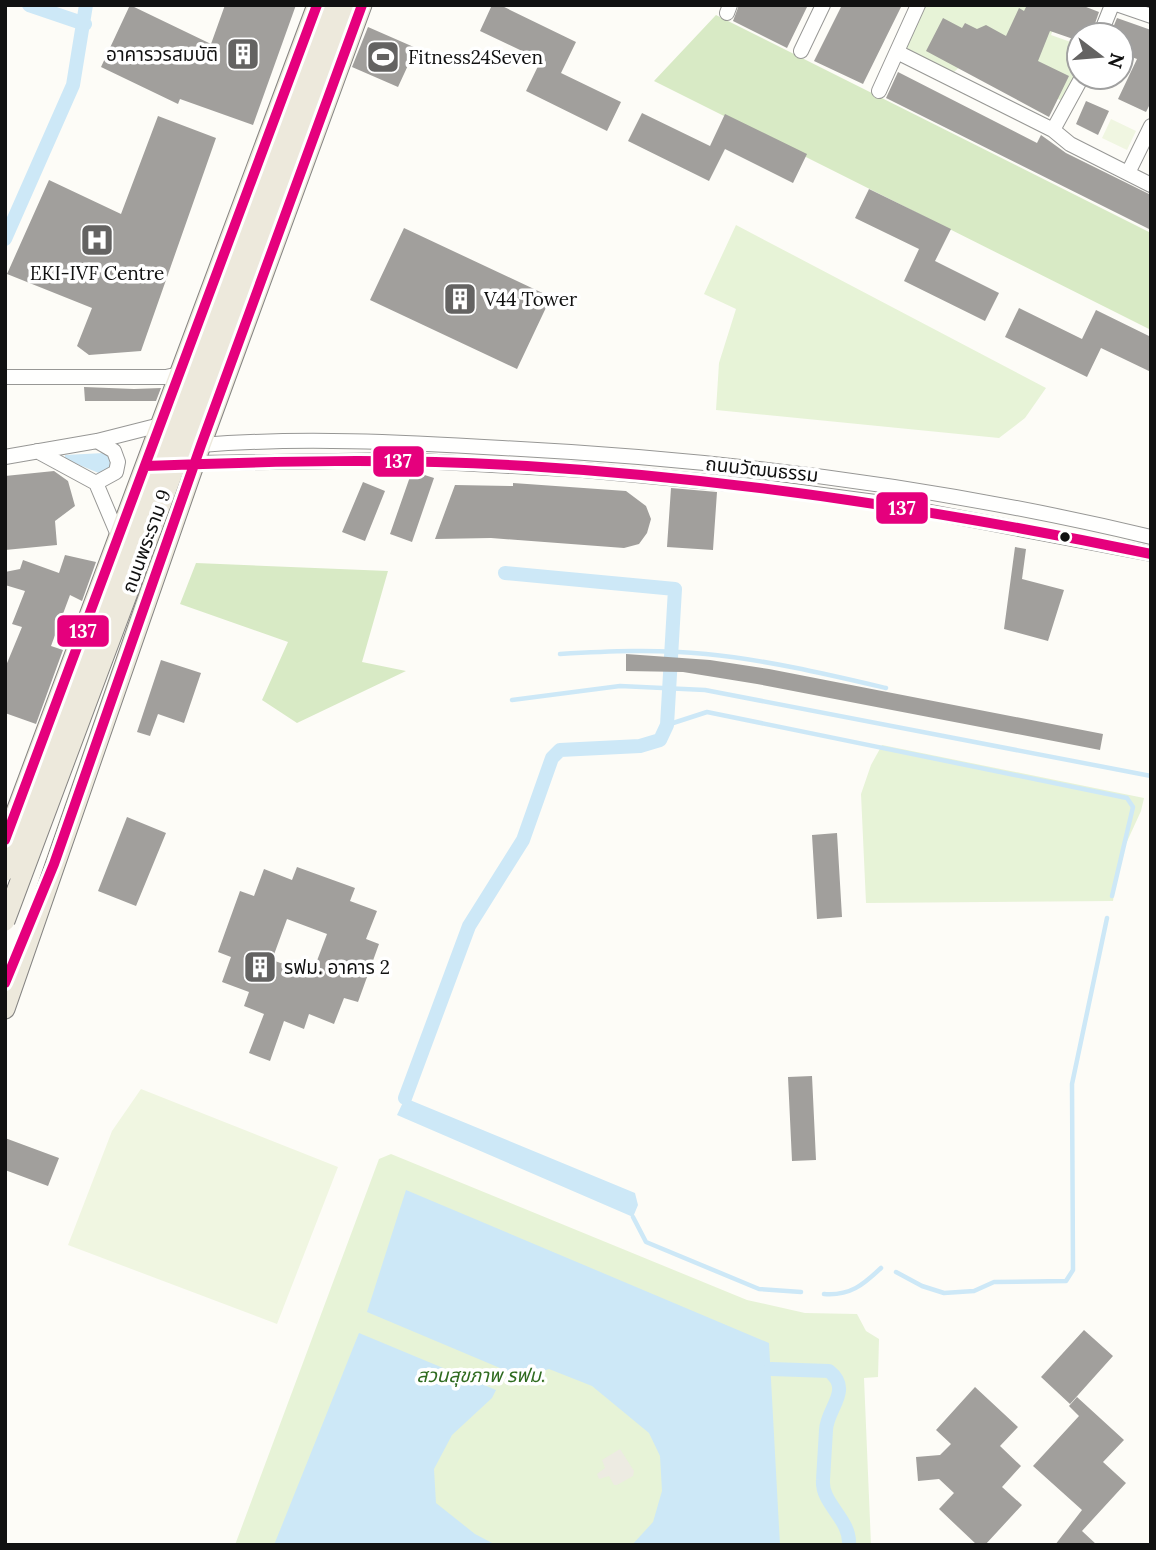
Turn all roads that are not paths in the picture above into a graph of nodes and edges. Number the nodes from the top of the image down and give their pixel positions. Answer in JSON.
{"nodes":[{"id":1,"x":317,"y":5,"type":"edge"},
{"id":2,"x":331,"y":5,"type":"edge"},
{"id":3,"x":348,"y":5,"type":"edge"},
{"id":4,"x":362,"y":5,"type":"edge"},
{"id":5,"x":824,"y":5,"type":"edge"},
{"id":6,"x":918,"y":5,"type":"edge"},
{"id":7,"x":1119,"y":5,"type":"edge"},
{"id":8,"x":1151,"y":16,"type":"edge"},
{"id":9,"x":802,"y":51,"type":"dead end"},
{"id":10,"x":897,"y":52,"type":"junction"},
{"id":11,"x":879,"y":91,"type":"dead end"},
{"id":12,"x":1074,"y":91,"type":"edge"},
{"id":13,"x":1151,"y":126,"type":"edge"},
{"id":14,"x":1053,"y":130,"type":"junction"},
{"id":15,"x":1128,"y":173,"type":"junction"},
{"id":16,"x":1151,"y":185,"type":"edge"},
{"id":17,"x":179,"y":374,"type":"junction"},
{"id":18,"x":5,"y":377,"type":"edge"},
{"id":19,"x":160,"y":425,"type":"junction"},
{"id":20,"x":97,"y":441,"type":"junction"},
{"id":21,"x":37,"y":451,"type":"junction"},
{"id":22,"x":198,"y":454,"type":"junction"},
{"id":23,"x":5,"y":457,"type":"edge"},
{"id":24,"x":148,"y":458,"type":"junction"},
{"id":25,"x":803,"y":473,"type":"junction"},
{"id":26,"x":96,"y":482,"type":"junction"},
{"id":27,"x":799,"y":492,"type":"junction"},
{"id":28,"x":1050,"y":516,"type":"junction"},
{"id":29,"x":1047,"y":534,"type":"junction"},
{"id":30,"x":118,"y":535,"type":"junction"},
{"id":31,"x":1151,"y":537,"type":"edge"},
{"id":32,"x":1151,"y":554,"type":"edge"},
{"id":33,"x":5,"y":841,"type":"edge"},
{"id":34,"x":54,"y":864,"type":"junction"},
{"id":35,"x":5,"y":871,"type":"edge"},
{"id":36,"x":5,"y":921,"type":"edge"},
{"id":37,"x":5,"y":984,"type":"edge"},
{"id":38,"x":5,"y":1009,"type":"edge"}],
"edges":[{"from":1,"to":17,"type":"main road","name":"ถนนพระราม 9"},
{"from":2,"to":35,"type":"main road","name":"ถนนพระราม 9","bridge":true},
{"from":3,"to":36,"type":"main road","name":"ถนนพระราม 9","bridge":true},
{"from":4,"to":22,"type":"main road","name":"ถนนพระราม 9"},
{"from":5,"to":9,"type":"street"},
{"from":6,"to":10,"type":"street"},
{"from":7,"to":8,"type":"street"},
{"from":10,"to":11,"type":"street"},
{"from":10,"to":14,"type":"street"},
{"from":12,"to":14,"type":"street"},
{"from":13,"to":15,"type":"street"},
{"from":14,"to":15,"type":"street"},
{"from":15,"to":16,"type":"street"},
{"from":17,"to":18,"type":"street"},
{"from":17,"to":19,"type":"main road","name":"ถนนพระราม 9"},
{"from":19,"to":20,"type":"street"},
{"from":19,"to":24,"type":"main road","name":"ถนนพระราม 9"},
{"from":20,"to":21,"type":"street"},
{"from":20,"to":26,"type":"street"},
{"from":21,"to":23,"type":"street"},
{"from":21,"to":26,"type":"street"},
{"from":22,"to":24,"type":"main road"},
{"from":22,"to":25,"type":"street","name":"ถนนวัฒนธรรม"},
{"from":22,"to":27,"type":"street","name":"ถนนวัฒนธรรม"},
{"from":22,"to":34,"type":"main road","name":"ถนนพระราม 9"},
{"from":24,"to":30,"type":"main road","name":"ถนนพระราม 9"},
{"from":25,"to":27,"type":"street"},
{"from":25,"to":28,"type":"street","name":"ถนนวัฒนธรรม"},
{"from":26,"to":30,"type":"street"},
{"from":27,"to":29,"type":"street","name":"ถนนวัฒนธรรม"},
{"from":28,"to":29,"type":"street"},
{"from":28,"to":31,"type":"street","name":"ถนนวัฒนธรรม"},
{"from":29,"to":32,"type":"street","name":"ถนนวัฒนธรรม"},
{"from":30,"to":33,"type":"main road","name":"ถนนพระราม 9"},
{"from":34,"to":37,"type":"main road"},
{"from":34,"to":38,"type":"main road","name":"ถนนพระราม 9"}]}
